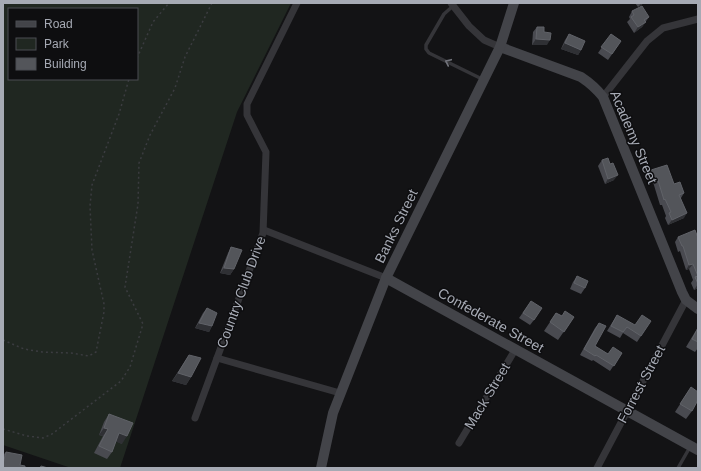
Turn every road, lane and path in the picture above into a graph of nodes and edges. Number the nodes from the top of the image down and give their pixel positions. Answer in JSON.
{"nodes":[{"id":1,"x":169,"y":3,"type":"edge"},
{"id":2,"x":212,"y":3,"type":"edge"},
{"id":3,"x":297,"y":3,"type":"edge"},
{"id":4,"x":514,"y":3,"type":"edge"},
{"id":5,"x":452,"y":4,"type":"edge"},
{"id":6,"x":698,"y":19,"type":"edge"},
{"id":7,"x":500,"y":47,"type":"junction"},
{"id":8,"x":138,"y":56,"type":"edge"},
{"id":9,"x":483,"y":79,"type":"junction"},
{"id":10,"x":129,"y":80,"type":"edge"},
{"id":11,"x":603,"y":97,"type":"junction"},
{"id":12,"x":264,"y":230,"type":"junction"},
{"id":13,"x":386,"y":278,"type":"junction"},
{"id":14,"x":686,"y":300,"type":"junction"},
{"id":15,"x":698,"y":309,"type":"edge"},
{"id":16,"x":3,"y":340,"type":"edge"},
{"id":17,"x":515,"y":350,"type":"junction"},
{"id":18,"x":217,"y":358,"type":"junction"},
{"id":19,"x":340,"y":393,"type":"junction"},
{"id":20,"x":626,"y":411,"type":"junction"},
{"id":21,"x":194,"y":418,"type":"dead end"},
{"id":22,"x":3,"y":429,"type":"edge"},
{"id":23,"x":459,"y":443,"type":"dead end"},
{"id":24,"x":694,"y":448,"type":"edge"},
{"id":25,"x":321,"y":468,"type":"edge"},
{"id":26,"x":597,"y":468,"type":"edge"},
{"id":27,"x":678,"y":468,"type":"edge"}],
"edges":[{"from":1,"to":8,"type":"path"},
{"from":2,"to":22,"type":"path"},
{"from":3,"to":12,"type":"street","name":"Country Club Drive"},
{"from":4,"to":7,"type":"street","name":"Banks Street"},
{"from":5,"to":7,"type":"street","name":"Academy Street"},
{"from":9,"to":5,"type":"lane","one_way":true},
{"from":6,"to":11,"type":"street"},
{"from":7,"to":9,"type":"street","name":"Banks Street"},
{"from":7,"to":11,"type":"street","name":"Academy Street"},
{"from":9,"to":13,"type":"street","name":"Banks Street"},
{"from":10,"to":16,"type":"path"},
{"from":11,"to":14,"type":"street","name":"Academy Street"},
{"from":12,"to":13,"type":"street","name":"Confederate Street"},
{"from":12,"to":18,"type":"street","name":"Country Club Drive"},
{"from":13,"to":17,"type":"street","name":"Confederate Street"},
{"from":13,"to":19,"type":"street","name":"Banks Street"},
{"from":14,"to":15,"type":"street"},
{"from":14,"to":20,"type":"street","name":"Forrest Street"},
{"from":17,"to":20,"type":"street","name":"Confederate Street"},
{"from":17,"to":23,"type":"street","name":"Mack Street"},
{"from":18,"to":19,"type":"street"},
{"from":18,"to":21,"type":"street","name":"Country Club Drive"},
{"from":19,"to":25,"type":"street","name":"Banks Street"},
{"from":20,"to":24,"type":"street","name":"Confederate Street"},
{"from":20,"to":26,"type":"street","name":"Forrest Street"},
{"from":24,"to":27,"type":"lane"}]}
